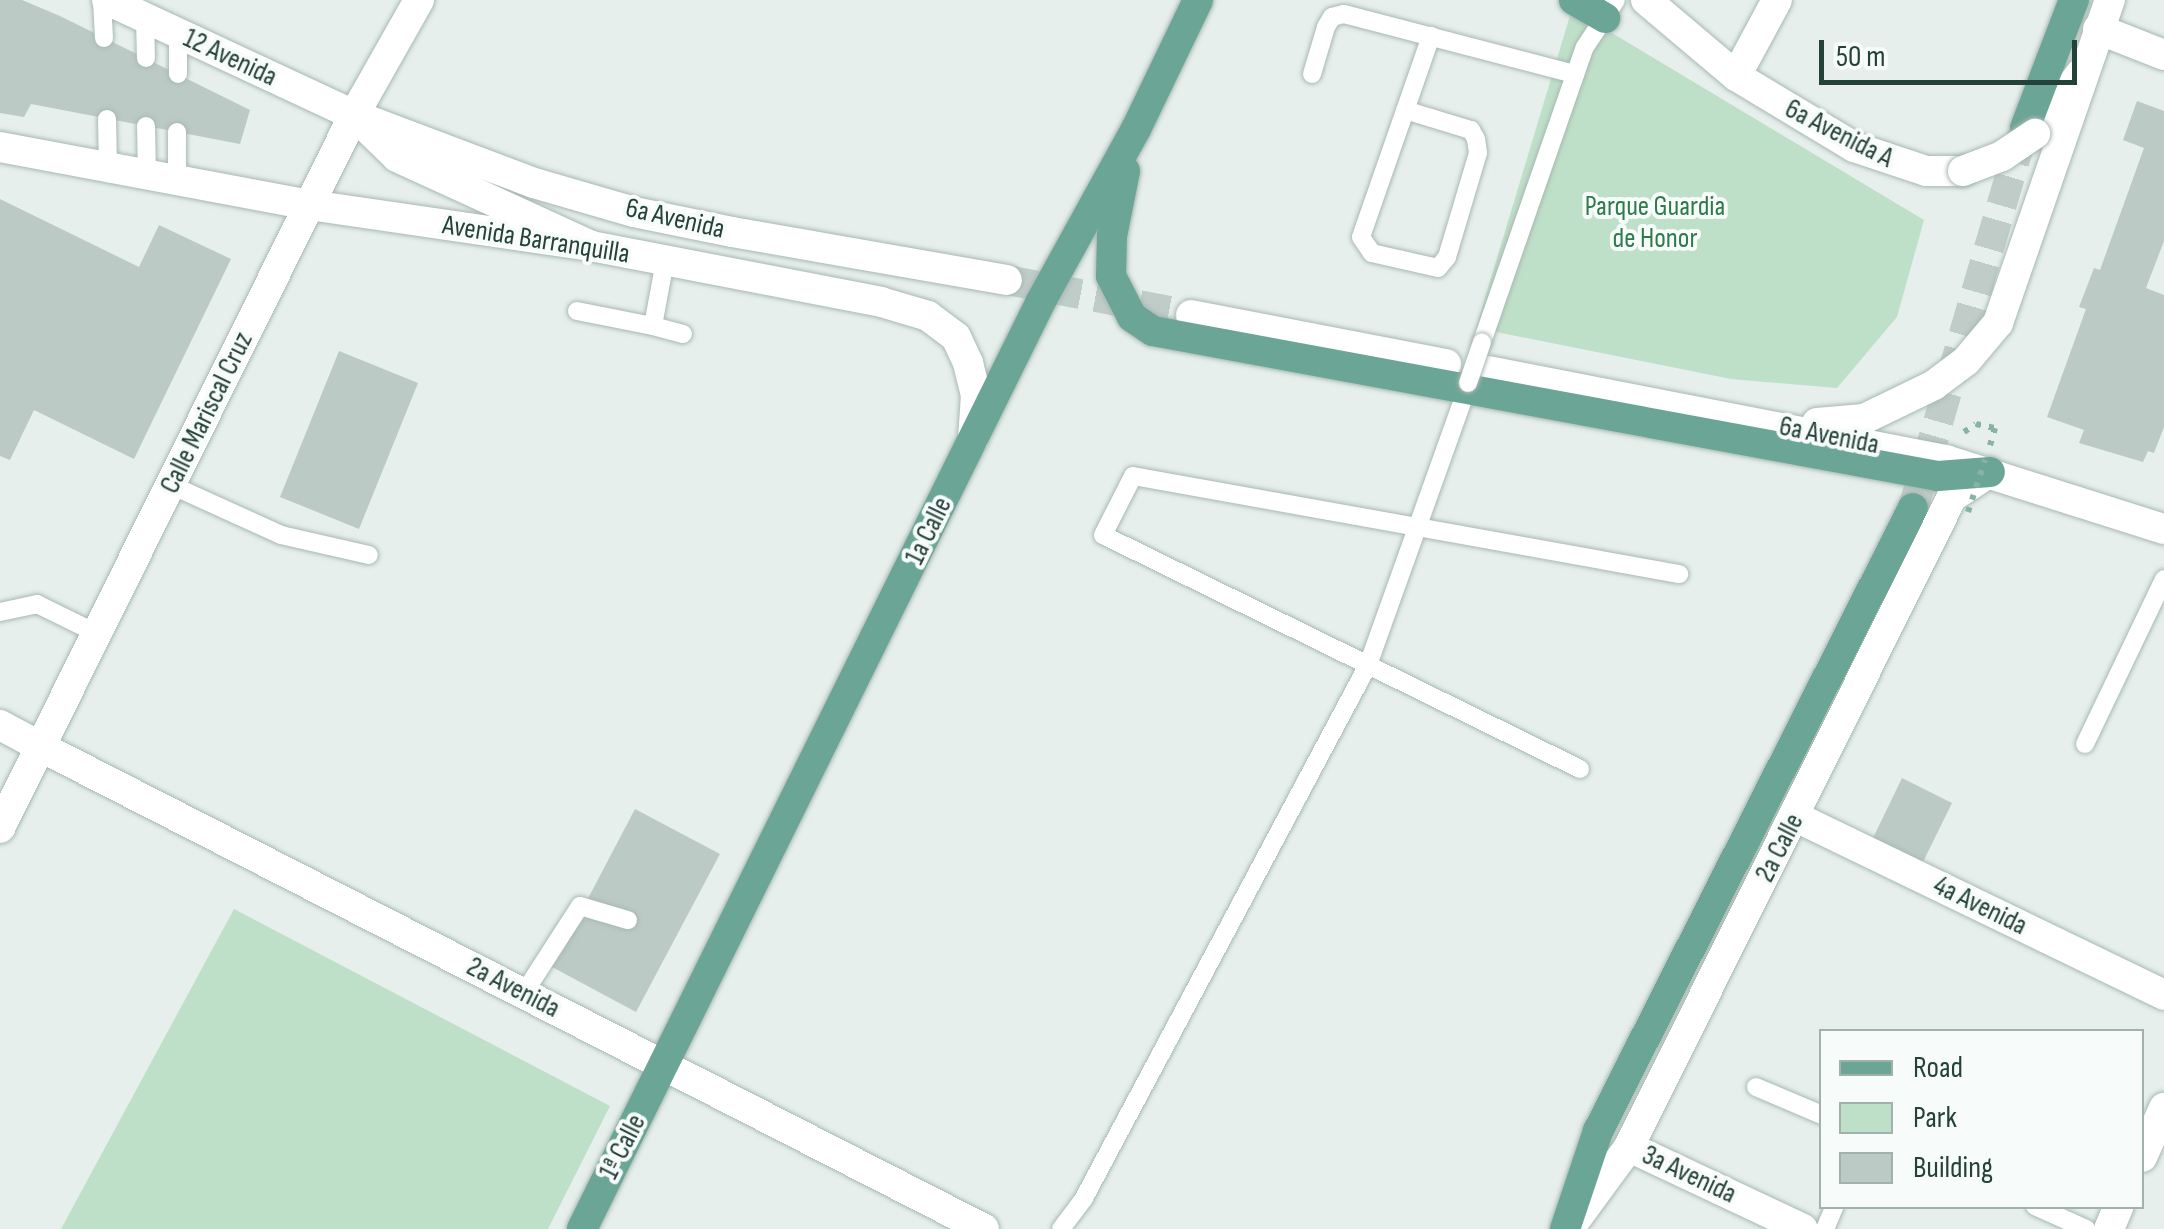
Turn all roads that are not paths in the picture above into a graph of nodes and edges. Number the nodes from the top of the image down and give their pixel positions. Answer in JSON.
{"nodes":[{"id":1,"x":104,"y":0,"type":"edge"},
{"id":2,"x":418,"y":0,"type":"edge"},
{"id":3,"x":1198,"y":0,"type":"edge"},
{"id":4,"x":1574,"y":0,"type":"edge"},
{"id":5,"x":1646,"y":0,"type":"edge"},
{"id":6,"x":1777,"y":0,"type":"edge"},
{"id":7,"x":2074,"y":0,"type":"edge"},
{"id":8,"x":2110,"y":0,"type":"edge"},
{"id":9,"x":1610,"y":9,"type":"edge"},
{"id":10,"x":145,"y":18,"type":"junction"},
{"id":11,"x":2098,"y":29,"type":"junction"},
{"id":12,"x":178,"y":33,"type":"junction"},
{"id":13,"x":1430,"y":36,"type":"junction"},
{"id":14,"x":104,"y":38,"type":"dead end"},
{"id":15,"x":2164,"y":55,"type":"edge"},
{"id":16,"x":146,"y":58,"type":"dead end"},
{"id":17,"x":2084,"y":68,"type":"junction"},
{"id":18,"x":178,"y":74,"type":"dead end"},
{"id":19,"x":1312,"y":74,"type":"dead end"},
{"id":20,"x":1575,"y":74,"type":"junction"},
{"id":21,"x":1736,"y":76,"type":"junction"},
{"id":22,"x":1405,"y":110,"type":"junction"},
{"id":23,"x":354,"y":115,"type":"junction"},
{"id":24,"x":107,"y":119,"type":"dead end"},
{"id":25,"x":146,"y":126,"type":"dead end"},
{"id":26,"x":1136,"y":129,"type":"junction"},
{"id":27,"x":178,"y":132,"type":"dead end"},
{"id":28,"x":2030,"y":132,"type":"junction"},
{"id":29,"x":0,"y":147,"type":"edge"},
{"id":30,"x":108,"y":167,"type":"junction"},
{"id":31,"x":162,"y":177,"type":"junction"},
{"id":32,"x":310,"y":205,"type":"junction"},
{"id":33,"x":591,"y":246,"type":"junction"},
{"id":34,"x":666,"y":261,"type":"junction"},
{"id":35,"x":1007,"y":280,"type":"tunnel mouth"},
{"id":36,"x":577,"y":311,"type":"dead end"},
{"id":37,"x":1191,"y":315,"type":"tunnel mouth"},
{"id":38,"x":653,"y":326,"type":"junction"},
{"id":39,"x":683,"y":334,"type":"dead end"},
{"id":40,"x":1467,"y":377,"type":"junction"},
{"id":41,"x":1754,"y":422,"type":"junction"},
{"id":42,"x":973,"y":442,"type":"junction"},
{"id":43,"x":1987,"y":466,"type":"junction"},
{"id":44,"x":171,"y":485,"type":"junction"},
{"id":45,"x":1913,"y":508,"type":"tunnel mouth"},
{"id":46,"x":1417,"y":527,"type":"junction"},
{"id":47,"x":2164,"y":528,"type":"edge"},
{"id":48,"x":369,"y":555,"type":"dead end"},
{"id":49,"x":1680,"y":574,"type":"dead end"},
{"id":50,"x":2164,"y":580,"type":"edge"},
{"id":51,"x":0,"y":612,"type":"edge"},
{"id":52,"x":98,"y":634,"type":"junction"},
{"id":53,"x":1368,"y":665,"type":"junction"},
{"id":54,"x":0,"y":725,"type":"edge"},
{"id":55,"x":2085,"y":744,"type":"dead end"},
{"id":56,"x":42,"y":747,"type":"junction"},
{"id":57,"x":1580,"y":769,"type":"dead end"},
{"id":58,"x":1796,"y":818,"type":"junction"},
{"id":59,"x":0,"y":828,"type":"edge"},
{"id":60,"x":628,"y":920,"type":"dead end"},
{"id":61,"x":524,"y":994,"type":"junction"},
{"id":62,"x":2164,"y":995,"type":"edge"},
{"id":63,"x":664,"y":1066,"type":"junction"},
{"id":64,"x":1756,"y":1088,"type":"dead end"},
{"id":65,"x":2164,"y":1108,"type":"edge"},
{"id":66,"x":1819,"y":1114,"type":"edge"},
{"id":67,"x":1629,"y":1147,"type":"junction"},
{"id":68,"x":2144,"y":1153,"type":"edge"},
{"id":69,"x":2042,"y":1209,"type":"edge"},
{"id":70,"x":582,"y":1229,"type":"edge"},
{"id":71,"x":984,"y":1229,"type":"edge"},
{"id":72,"x":1061,"y":1229,"type":"edge"},
{"id":73,"x":1567,"y":1229,"type":"edge"},
{"id":74,"x":1803,"y":1229,"type":"edge"},
{"id":75,"x":2086,"y":1229,"type":"edge"}],
"edges":[{"from":1,"to":10,"type":"street","name":"12 Avenida"},
{"from":1,"to":14,"type":"lane"},
{"from":2,"to":23,"type":"street","name":"Calle Mariscal Cruz"},
{"from":3,"to":26,"type":"main road","name":"1a Calle"},
{"from":4,"to":9,"type":"main road"},
{"from":5,"to":21,"type":"street","name":"6a Avenida A"},
{"from":6,"to":21,"type":"street"},
{"from":7,"to":28,"type":"main road"},
{"from":8,"to":11,"type":"street"},
{"from":9,"to":20,"type":"lane"},
{"from":10,"to":12,"type":"street","name":"12 Avenida"},
{"from":10,"to":16,"type":"lane"},
{"from":11,"to":15,"type":"street"},
{"from":11,"to":17,"type":"street"},
{"from":12,"to":18,"type":"lane"},
{"from":12,"to":23,"type":"street","name":"12 Avenida"},
{"from":13,"to":19,"type":"lane"},
{"from":13,"to":20,"type":"lane"},
{"from":13,"to":22,"type":"lane"},
{"from":17,"to":28,"type":"street","name":"6a Avenida A"},
{"from":17,"to":41,"type":"street"},
{"from":20,"to":40,"type":"lane","bridge":true},
{"from":21,"to":28,"type":"street","name":"6a Avenida A","bridge":true},
{"from":22,"to":22,"type":"lane"},
{"from":23,"to":32,"type":"street","name":"Calle Mariscal Cruz"},
{"from":23,"to":33,"type":"street"},
{"from":23,"to":35,"type":"street","name":"6a Avenida"},
{"from":24,"to":30,"type":"lane"},
{"from":25,"to":31,"type":"lane"},
{"from":26,"to":40,"type":"main road"},
{"from":26,"to":42,"type":"main road","name":"1a Calle"},
{"from":27,"to":31,"type":"lane"},
{"from":29,"to":30,"type":"street","name":"Avenida Barranquilla"},
{"from":30,"to":31,"type":"street","name":"Avenida Barranquilla"},
{"from":31,"to":32,"type":"street","name":"Avenida Barranquilla"},
{"from":32,"to":33,"type":"street","name":"Avenida Barranquilla"},
{"from":32,"to":44,"type":"street","name":"Calle Mariscal Cruz"},
{"from":33,"to":34,"type":"street","name":"Avenida Barranquilla"},
{"from":34,"to":38,"type":"lane"},
{"from":34,"to":42,"type":"street","name":"Avenida Barranquilla"},
{"from":36,"to":38,"type":"lane"},
{"from":37,"to":40,"type":"street","name":"6a Avenida"},
{"from":38,"to":39,"type":"lane"},
{"from":40,"to":41,"type":"street","name":"6a Avenida"},
{"from":40,"to":43,"type":"main road"},
{"from":40,"to":46,"type":"lane"},
{"from":41,"to":43,"type":"street","name":"6a Avenida"},
{"from":42,"to":63,"type":"main road","name":"1a Calle"},
{"from":43,"to":47,"type":"street","name":"6a Avenida"},
{"from":43,"to":58,"type":"street","name":"2a Calle"},
{"from":44,"to":48,"type":"lane"},
{"from":44,"to":52,"type":"street","name":"Calle Mariscal Cruz"},
{"from":45,"to":73,"type":"main road","name":"2a Calle"},
{"from":46,"to":49,"type":"lane"},
{"from":46,"to":53,"type":"lane"},
{"from":46,"to":53,"type":"lane"},
{"from":50,"to":55,"type":"lane"},
{"from":51,"to":52,"type":"lane"},
{"from":52,"to":56,"type":"street","name":"Calle Mariscal Cruz"},
{"from":53,"to":57,"type":"lane"},
{"from":53,"to":72,"type":"lane"},
{"from":54,"to":56,"type":"street","name":"2a Avenida"},
{"from":56,"to":59,"type":"street","name":"Calle Mariscal Cruz"},
{"from":56,"to":61,"type":"street","name":"2a Avenida"},
{"from":58,"to":62,"type":"street","name":"4a Avenida"},
{"from":58,"to":67,"type":"street","name":"2a Calle"},
{"from":60,"to":61,"type":"lane"},
{"from":61,"to":63,"type":"street","name":"2a Avenida"},
{"from":63,"to":70,"type":"main road","name":"1ª Calle"},
{"from":63,"to":71,"type":"street","name":"2a Avenida"},
{"from":64,"to":66,"type":"lane"},
{"from":65,"to":68,"type":"street"},
{"from":67,"to":73,"type":"street","name":"2a Calle"},
{"from":67,"to":74,"type":"street","name":"3a Avenida"},
{"from":69,"to":75,"type":"lane"}]}
